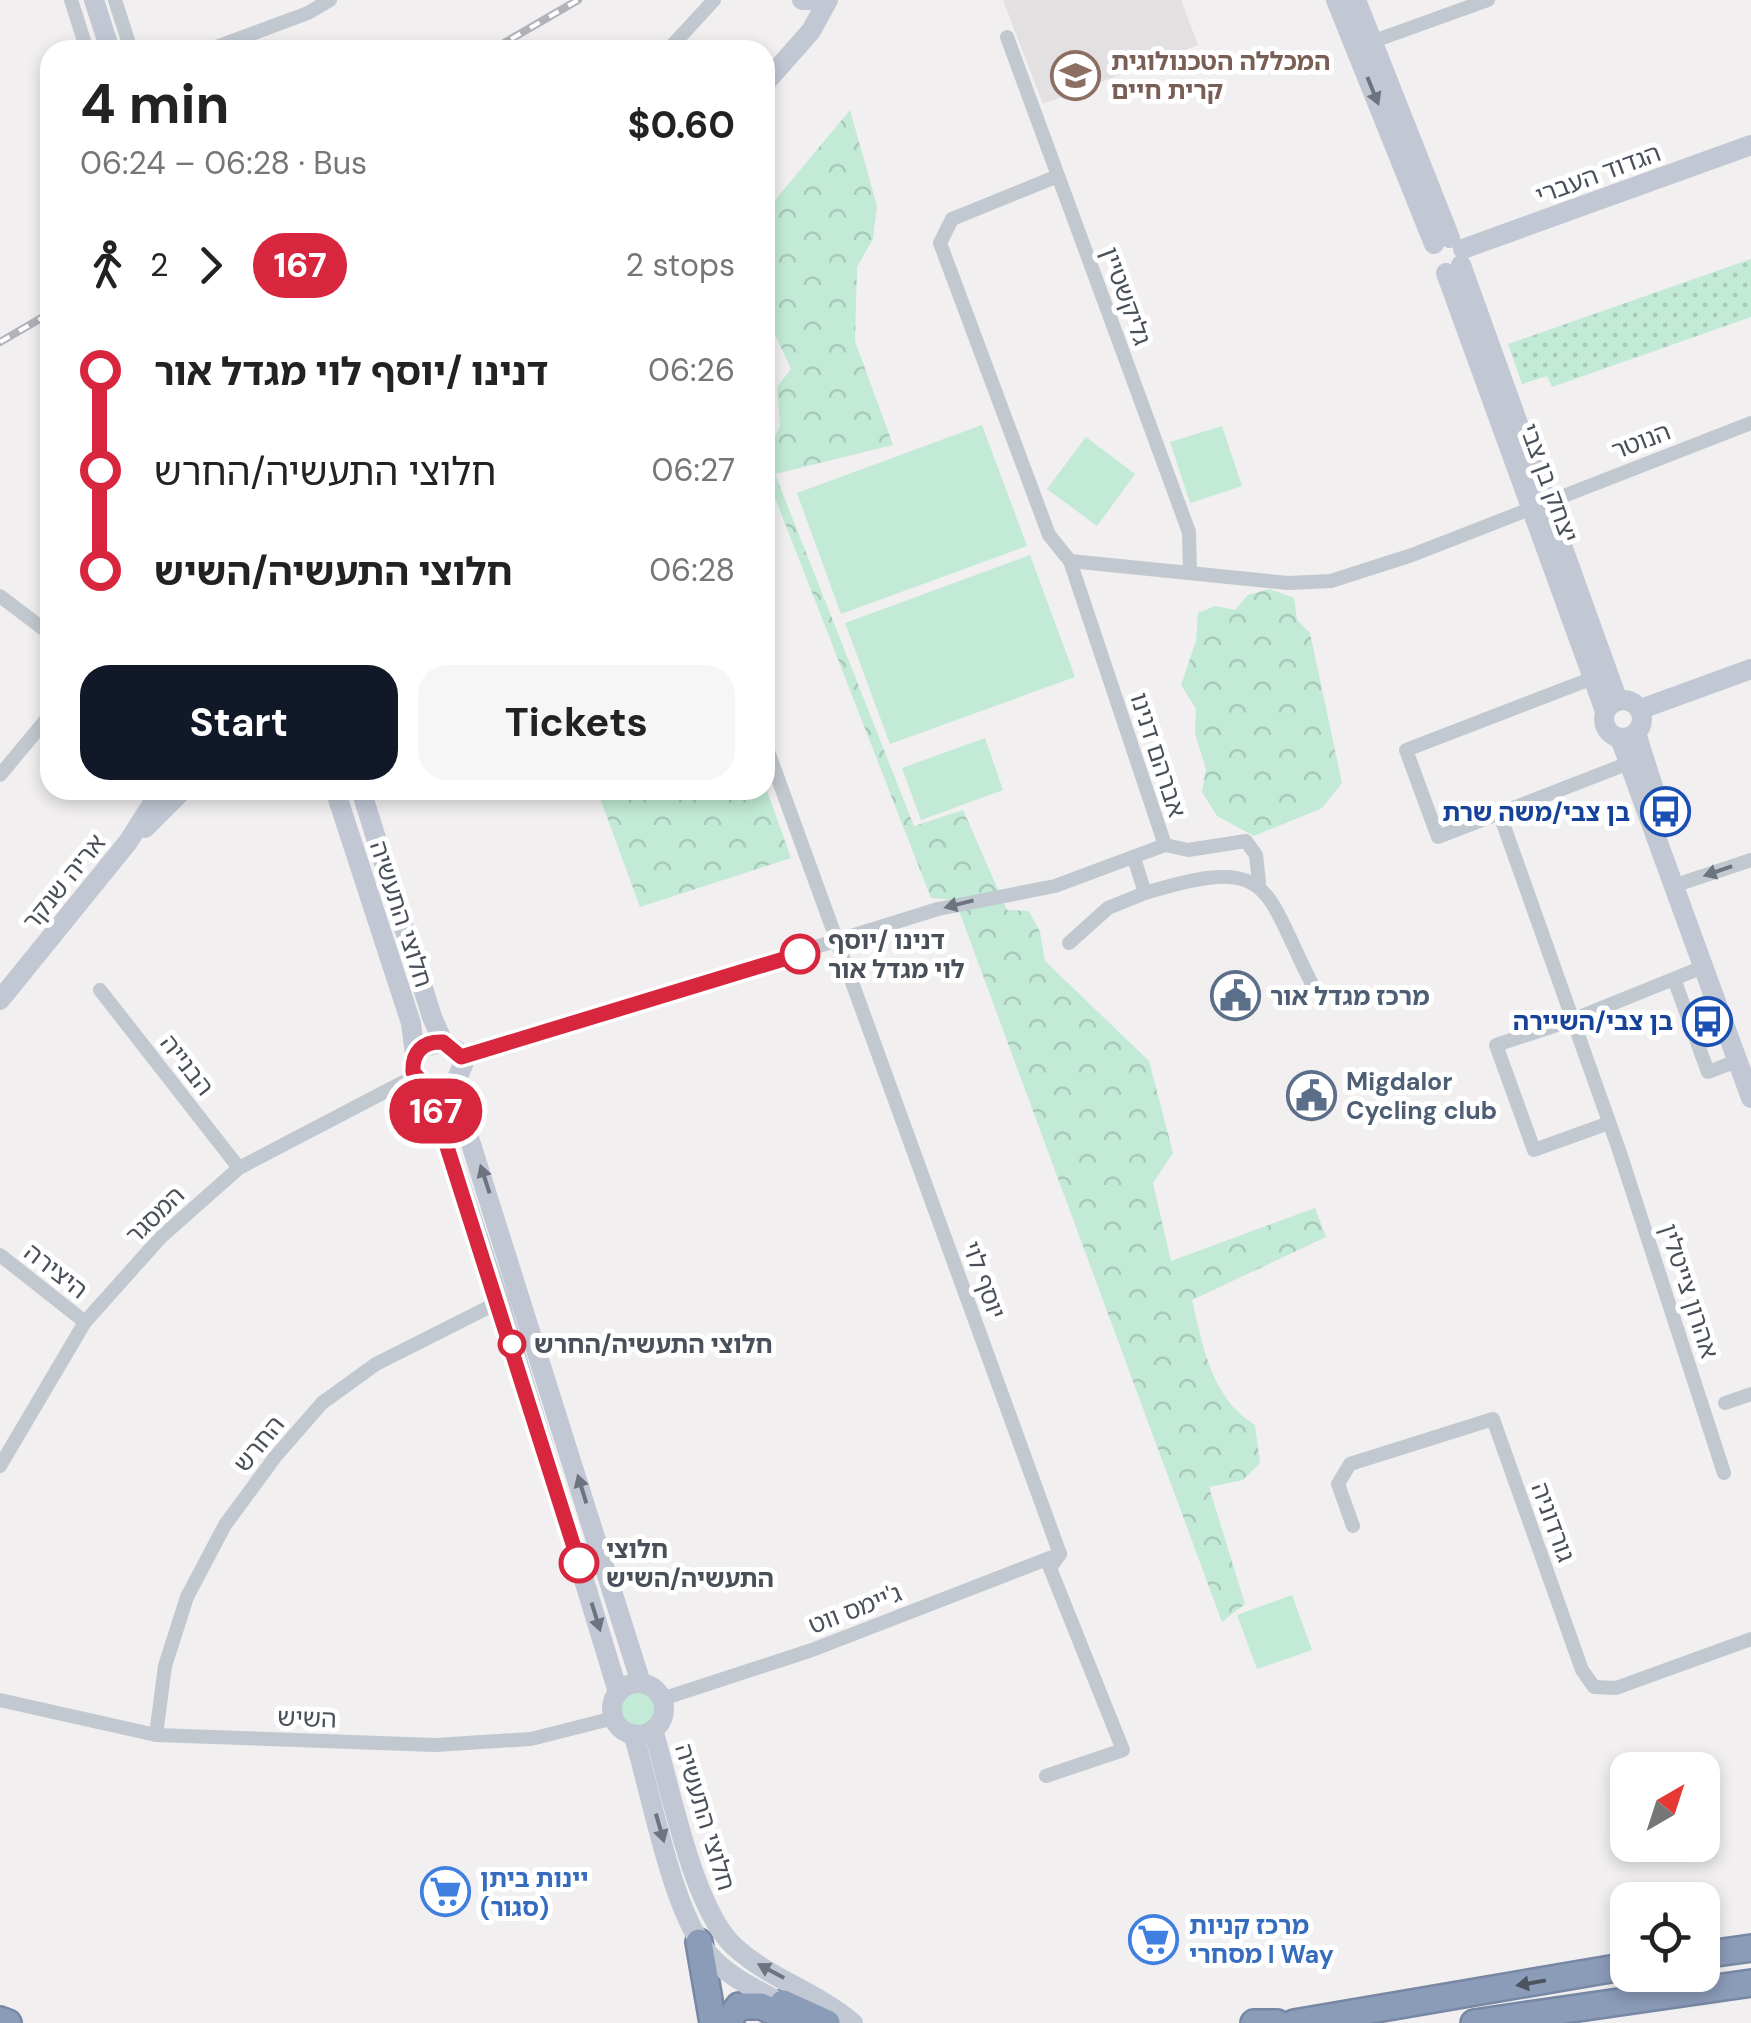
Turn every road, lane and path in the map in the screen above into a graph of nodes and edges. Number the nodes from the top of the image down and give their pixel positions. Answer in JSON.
{"nodes":[{"id":1,"x":71,"y":0,"type":"edge"},
{"id":2,"x":94,"y":0,"type":"edge"},
{"id":3,"x":116,"y":0,"type":"edge"},
{"id":4,"x":330,"y":0,"type":"edge"},
{"id":5,"x":714,"y":0,"type":"edge"},
{"id":6,"x":816,"y":0,"type":"edge"},
{"id":7,"x":1336,"y":0,"type":"edge"},
{"id":8,"x":1356,"y":0,"type":"edge"},
{"id":9,"x":1488,"y":0,"type":"edge"},
{"id":10,"x":1007,"y":37,"type":"dead end"},
{"id":11,"x":84,"y":40,"type":"edge"},
{"id":12,"x":107,"y":40,"type":"edge"},
{"id":13,"x":128,"y":40,"type":"edge"},
{"id":14,"x":235,"y":40,"type":"edge"},
{"id":15,"x":677,"y":40,"type":"edge"},
{"id":16,"x":1374,"y":41,"type":"junction"},
{"id":17,"x":775,"y":71,"type":"edge"},
{"id":18,"x":1751,"y":145,"type":"edge"},
{"id":19,"x":1058,"y":176,"type":"junction"},
{"id":20,"x":1451,"y":254,"type":"junction"},
{"id":21,"x":1751,"y":423,"type":"edge"},
{"id":22,"x":1539,"y":504,"type":"junction"},
{"id":23,"x":1070,"y":561,"type":"junction"},
{"id":24,"x":1190,"y":572,"type":"junction"},
{"id":25,"x":0,"y":596,"type":"edge"},
{"id":26,"x":40,"y":626,"type":"edge"},
{"id":27,"x":1751,"y":670,"type":"edge"},
{"id":28,"x":1593,"y":678,"type":"junction"},
{"id":29,"x":1612,"y":706,"type":"junction"},
{"id":30,"x":1641,"y":709,"type":"junction"},
{"id":31,"x":40,"y":727,"type":"edge"},
{"id":32,"x":1628,"y":736,"type":"junction"},
{"id":33,"x":1628,"y":763,"type":"junction"},
{"id":34,"x":775,"y":771,"type":"edge"},
{"id":35,"x":0,"y":775,"type":"edge"},
{"id":36,"x":155,"y":800,"type":"edge"},
{"id":37,"x":172,"y":800,"type":"edge"},
{"id":38,"x":337,"y":800,"type":"edge"},
{"id":39,"x":365,"y":800,"type":"edge"},
{"id":40,"x":1500,"y":816,"type":"junction"},
{"id":41,"x":128,"y":842,"type":"junction"},
{"id":42,"x":1164,"y":845,"type":"junction"},
{"id":43,"x":1134,"y":858,"type":"junction"},
{"id":44,"x":1751,"y":860,"type":"edge"},
{"id":45,"x":1685,"y":882,"type":"junction"},
{"id":46,"x":1259,"y":884,"type":"junction"},
{"id":47,"x":1145,"y":893,"type":"junction"},
{"id":48,"x":836,"y":943,"type":"junction"},
{"id":49,"x":1068,"y":943,"type":"dead end"},
{"id":50,"x":1703,"y":967,"type":"junction"},
{"id":51,"x":1674,"y":978,"type":"junction"},
{"id":52,"x":100,"y":990,"type":"dead end"},
{"id":53,"x":1315,"y":990,"type":"dead end"},
{"id":54,"x":0,"y":1000,"type":"edge"},
{"id":55,"x":1572,"y":1020,"type":"junction"},
{"id":56,"x":443,"y":1042,"type":"junction"},
{"id":57,"x":461,"y":1057,"type":"junction"},
{"id":58,"x":1744,"y":1060,"type":"edge"},
{"id":59,"x":420,"y":1074,"type":"junction"},
{"id":60,"x":454,"y":1086,"type":"junction"},
{"id":61,"x":1751,"y":1098,"type":"edge"},
{"id":62,"x":1610,"y":1123,"type":"junction"},
{"id":63,"x":240,"y":1168,"type":"junction"},
{"id":64,"x":0,"y":1255,"type":"edge"},
{"id":65,"x":499,"y":1300,"type":"junction"},
{"id":66,"x":527,"y":1310,"type":"junction"},
{"id":67,"x":85,"y":1322,"type":"junction"},
{"id":68,"x":1751,"y":1394,"type":"edge"},
{"id":69,"x":1725,"y":1402,"type":"dead end"},
{"id":70,"x":0,"y":1466,"type":"edge"},
{"id":71,"x":1724,"y":1473,"type":"dead end"},
{"id":72,"x":1353,"y":1526,"type":"dead end"},
{"id":73,"x":1060,"y":1554,"type":"junction"},
{"id":74,"x":1751,"y":1640,"type":"edge"},
{"id":75,"x":641,"y":1683,"type":"junction"},
{"id":76,"x":618,"y":1692,"type":"junction"},
{"id":77,"x":662,"y":1699,"type":"junction"},
{"id":78,"x":0,"y":1700,"type":"edge"},
{"id":79,"x":614,"y":1718,"type":"junction"},
{"id":80,"x":643,"y":1732,"type":"junction"},
{"id":81,"x":156,"y":1735,"type":"junction"},
{"id":82,"x":1046,"y":1776,"type":"dead end"},
{"id":83,"x":699,"y":1942,"type":"junction"},
{"id":84,"x":1751,"y":1948,"type":"edge"},
{"id":85,"x":1720,"y":1952,"type":"edge"},
{"id":86,"x":1610,"y":1969,"type":"edge"},
{"id":87,"x":1751,"y":1983,"type":"edge"},
{"id":88,"x":790,"y":2013,"type":"edge"},
{"id":89,"x":0,"y":2020,"type":"edge"},
{"id":90,"x":8,"y":2023,"type":"edge"},
{"id":91,"x":713,"y":2023,"type":"edge"},
{"id":92,"x":727,"y":2023,"type":"edge"},
{"id":93,"x":808,"y":2023,"type":"edge"},
{"id":94,"x":827,"y":2023,"type":"edge"},
{"id":95,"x":853,"y":2023,"type":"edge"},
{"id":96,"x":1254,"y":2023,"type":"edge"},
{"id":97,"x":1277,"y":2023,"type":"edge"},
{"id":98,"x":1294,"y":2023,"type":"edge"},
{"id":99,"x":1474,"y":2023,"type":"edge"}],
"edges":[{"from":1,"to":11,"type":"street"},
{"from":2,"to":12,"type":"street"},
{"from":3,"to":13,"type":"street"},
{"from":4,"to":14,"type":"street"},
{"from":5,"to":15,"type":"street"},
{"from":6,"to":17,"type":"street"},
{"from":7,"to":20,"type":"street","name":"יצחק בן צבי","one_way":true},
{"from":8,"to":16,"type":"street","name":"יצחק בן צבי"},
{"from":9,"to":16,"type":"street"},
{"from":10,"to":19,"type":"street","name":"גליקשטיין"},
{"from":16,"to":20,"type":"street","name":"יצחק בן צבי"},
{"from":18,"to":20,"type":"street","name":"הגדוד העברי"},
{"from":19,"to":23,"type":"street","name":"אברהם דנינו"},
{"from":19,"to":24,"type":"street","name":"גליקשטיין"},
{"from":20,"to":22,"type":"street","name":"יצחק בן צבי"},
{"from":21,"to":22,"type":"street","name":"הנוטר"},
{"from":22,"to":24,"type":"street"},
{"from":22,"to":28,"type":"street","name":"יצחק בן צבי"},
{"from":22,"to":29,"type":"street","name":"יצחק בן צבי"},
{"from":23,"to":24,"type":"street"},
{"from":23,"to":42,"type":"street","name":"אברהם דנינו"},
{"from":25,"to":26,"type":"street"},
{"from":27,"to":30,"type":"street"},
{"from":28,"to":29,"type":"street","name":"יצחק בן צבי"},
{"from":28,"to":40,"type":"street"},
{"from":29,"to":30,"type":"street"},
{"from":29,"to":32,"type":"street"},
{"from":30,"to":32,"type":"street"},
{"from":31,"to":35,"type":"street"},
{"from":32,"to":33,"type":"street"},
{"from":32,"to":45,"type":"street"},
{"from":33,"to":40,"type":"street"},
{"from":33,"to":50,"type":"street"},
{"from":34,"to":48,"type":"street","name":"יוסף לוי"},
{"from":36,"to":41,"type":"street","name":"אריה שנקר"},
{"from":37,"to":41,"type":"street","name":"אריה שנקר"},
{"from":38,"to":59,"type":"street","name":"חלוצי התעשיה"},
{"from":39,"to":56,"type":"street","name":"חלוצי התעשיה"},
{"from":40,"to":55,"type":"street","name":"אהרון צייטלין"},
{"from":41,"to":54,"type":"street","name":"אריה שנקר"},
{"from":42,"to":43,"type":"street","name":"אברהם דנינו"},
{"from":42,"to":46,"type":"street"},
{"from":43,"to":47,"type":"street"},
{"from":43,"to":48,"type":"street","name":"אברהם דנינו","one_way":true},
{"from":44,"to":45,"type":"street","one_way":true},
{"from":45,"to":58,"type":"street"},
{"from":46,"to":47,"type":"street"},
{"from":46,"to":53,"type":"street"},
{"from":47,"to":49,"type":"street"},
{"from":48,"to":57,"type":"street","name":"אברהם דנינו"},
{"from":48,"to":73,"type":"street","name":"יוסף לוי"},
{"from":50,"to":51,"type":"street"},
{"from":50,"to":58,"type":"street"},
{"from":51,"to":55,"type":"street"},
{"from":51,"to":58,"type":"street"},
{"from":52,"to":63,"type":"street","name":"הבנייה"},
{"from":55,"to":62,"type":"street","name":"אהרון צייטלין"},
{"from":55,"to":62,"type":"street"},
{"from":56,"to":57,"type":"street"},
{"from":56,"to":59,"type":"street"},
{"from":57,"to":60,"type":"street"},
{"from":58,"to":61,"type":"street"},
{"from":59,"to":60,"type":"street"},
{"from":59,"to":63,"type":"street","name":"המסגר"},
{"from":59,"to":65,"type":"street","name":"חלוצי התעשיה"},
{"from":66,"to":60,"type":"street","one_way":true},
{"from":62,"to":71,"type":"street","name":"אהרון צייטלין"},
{"from":63,"to":67,"type":"street","name":"המסגר"},
{"from":64,"to":67,"type":"street","name":"היצירה"},
{"from":65,"to":66,"type":"street"},
{"from":65,"to":76,"type":"street","name":"חלוצי התעשיה","one_way":true},
{"from":65,"to":81,"type":"street","name":"החרש"},
{"from":75,"to":66,"type":"street","one_way":true},
{"from":67,"to":70,"type":"street","name":"המסגר"},
{"from":68,"to":69,"type":"street"},
{"from":72,"to":74,"type":"street","name":"גורדוניה"},
{"from":73,"to":77,"type":"street","name":"ג'יימס ווט"},
{"from":73,"to":82,"type":"street","name":"יוסף לוי"},
{"from":75,"to":76,"type":"street"},
{"from":75,"to":77,"type":"street"},
{"from":76,"to":79,"type":"street","name":"חלוצי התעשיה"},
{"from":77,"to":80,"type":"street","name":"חלוצי התעשיה"},
{"from":78,"to":81,"type":"street","name":"השיש"},
{"from":79,"to":80,"type":"street"},
{"from":79,"to":81,"type":"street","name":"השיש"},
{"from":80,"to":83,"type":"street","name":"חלוצי התעשיה","one_way":true},
{"from":95,"to":80,"type":"street","name":"חלוצי התעשיה","one_way":true},
{"from":83,"to":88,"type":"street","name":"חלוצי התעשיה"},
{"from":83,"to":91,"type":"highway"},
{"from":84,"to":85,"type":"highway"},
{"from":86,"to":98,"type":"highway","one_way":true},
{"from":87,"to":99,"type":"highway"},
{"from":88,"to":92,"type":"highway"},
{"from":88,"to":93,"type":"street","name":"חלוצי התעשיה"},
{"from":88,"to":94,"type":"highway"},
{"from":89,"to":90,"type":"highway"},
{"from":96,"to":97,"type":"highway"}]}
